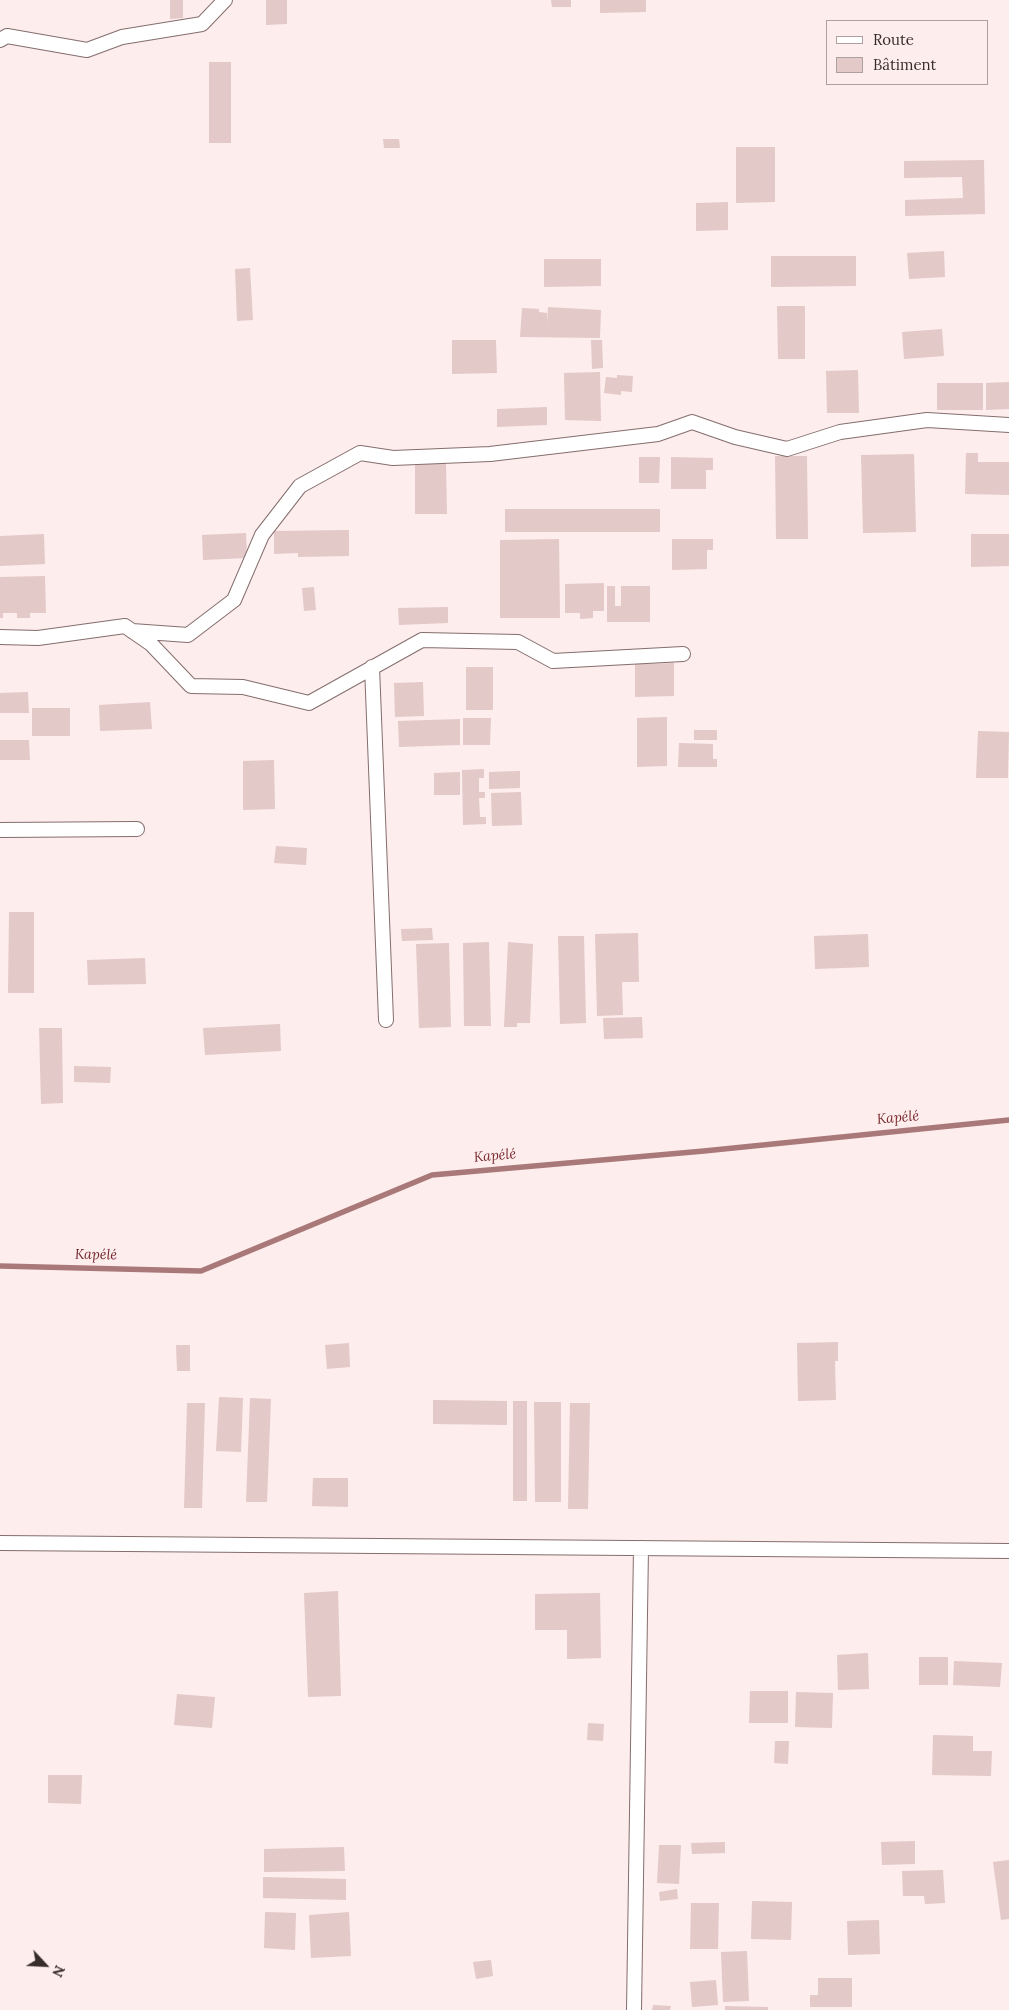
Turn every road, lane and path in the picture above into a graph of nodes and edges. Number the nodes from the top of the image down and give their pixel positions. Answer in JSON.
{"nodes":[{"id":1,"x":226,"y":0,"type":"edge"},
{"id":2,"x":0,"y":40,"type":"edge"},
{"id":3,"x":1009,"y":424,"type":"edge"},
{"id":4,"x":132,"y":631,"type":"junction"},
{"id":5,"x":0,"y":638,"type":"edge"},
{"id":6,"x":683,"y":654,"type":"dead end"},
{"id":7,"x":372,"y":667,"type":"junction"},
{"id":8,"x":136,"y":829,"type":"dead end"},
{"id":9,"x":0,"y":830,"type":"edge"},
{"id":10,"x":386,"y":1020,"type":"dead end"},
{"id":11,"x":0,"y":1544,"type":"edge"},
{"id":12,"x":641,"y":1548,"type":"junction"},
{"id":13,"x":1009,"y":1550,"type":"edge"},
{"id":14,"x":634,"y":2010,"type":"edge"}],
"edges":[{"from":1,"to":2,"type":"street"},
{"from":3,"to":4,"type":"street"},
{"from":4,"to":5,"type":"street"},
{"from":4,"to":7,"type":"street"},
{"from":6,"to":7,"type":"street"},
{"from":7,"to":10,"type":"street"},
{"from":8,"to":9,"type":"street"},
{"from":11,"to":12,"type":"street"},
{"from":12,"to":13,"type":"street"},
{"from":12,"to":14,"type":"street"}]}
